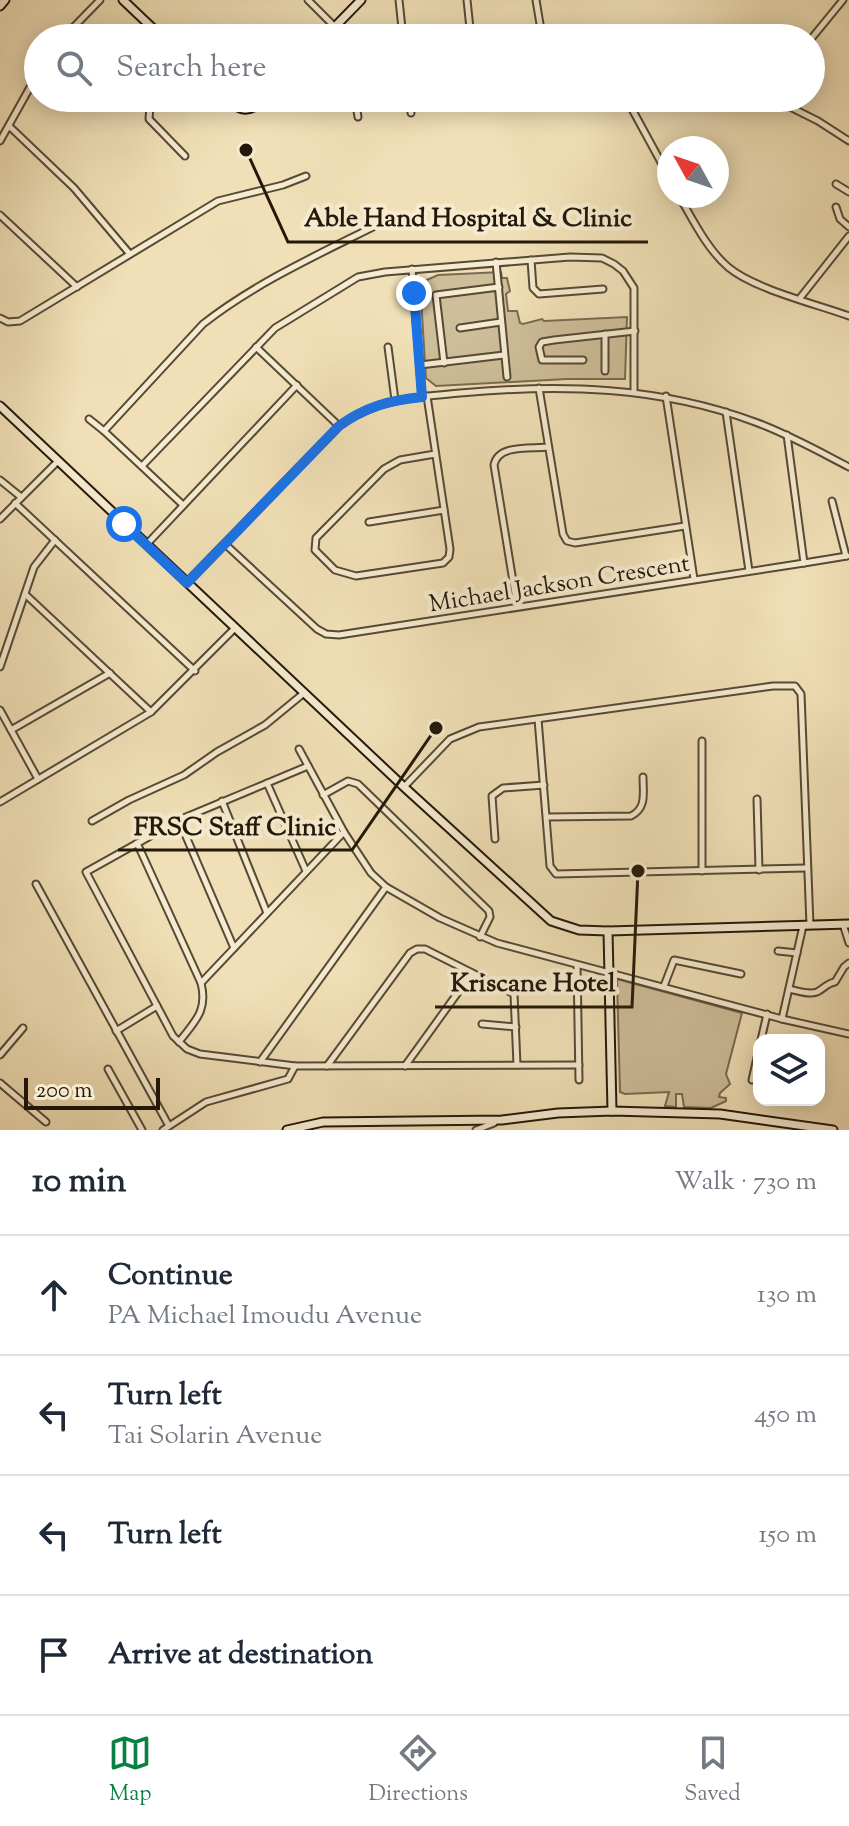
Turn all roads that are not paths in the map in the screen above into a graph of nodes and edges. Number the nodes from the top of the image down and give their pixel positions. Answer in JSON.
{"nodes":[{"id":1,"x":5,"y":0,"type":"edge"},
{"id":2,"x":100,"y":0,"type":"edge"},
{"id":3,"x":123,"y":0,"type":"edge"},
{"id":4,"x":308,"y":0,"type":"edge"},
{"id":5,"x":361,"y":0,"type":"edge"},
{"id":6,"x":399,"y":0,"type":"edge"},
{"id":7,"x":467,"y":0,"type":"edge"},
{"id":8,"x":536,"y":0,"type":"edge"},
{"id":9,"x":843,"y":0,"type":"edge"},
{"id":10,"x":0,"y":6,"type":"edge"},
{"id":11,"x":77,"y":24,"type":"edge"},
{"id":12,"x":148,"y":24,"type":"edge"},
{"id":13,"x":332,"y":24,"type":"edge"},
{"id":14,"x":338,"y":24,"type":"edge"},
{"id":15,"x":402,"y":24,"type":"edge"},
{"id":16,"x":470,"y":24,"type":"edge"},
{"id":17,"x":540,"y":24,"type":"dead end"},
{"id":18,"x":823,"y":24,"type":"edge"},
{"id":19,"x":24,"y":99,"type":"edge"},
{"id":20,"x":150,"y":112,"type":"edge"},
{"id":21,"x":357,"y":112,"type":"edge"},
{"id":22,"x":634,"y":112,"type":"edge"},
{"id":23,"x":797,"y":112,"type":"edge"},
{"id":24,"x":358,"y":117,"type":"dead end"},
{"id":25,"x":9,"y":126,"type":"junction"},
{"id":26,"x":0,"y":141,"type":"edge"},
{"id":27,"x":849,"y":141,"type":"edge"},
{"id":28,"x":657,"y":155,"type":"edge"},
{"id":29,"x":185,"y":156,"type":"dead end"},
{"id":30,"x":306,"y":176,"type":"dead end"},
{"id":31,"x":836,"y":184,"type":"dead end"},
{"id":32,"x":849,"y":192,"type":"edge"},
{"id":33,"x":836,"y":207,"type":"dead end"},
{"id":34,"x":686,"y":208,"type":"edge"},
{"id":35,"x":0,"y":215,"type":"edge"},
{"id":36,"x":373,"y":227,"type":"dead end"},
{"id":37,"x":849,"y":227,"type":"edge"},
{"id":38,"x":848,"y":238,"type":"edge"},
{"id":39,"x":129,"y":254,"type":"junction"},
{"id":40,"x":531,"y":260,"type":"junction"},
{"id":41,"x":496,"y":262,"type":"junction"},
{"id":42,"x":412,"y":269,"type":"junction"},
{"id":43,"x":77,"y":287,"type":"junction"},
{"id":44,"x":499,"y":287,"type":"junction"},
{"id":45,"x":603,"y":289,"type":"dead end"},
{"id":46,"x":800,"y":298,"type":"junction"},
{"id":47,"x":849,"y":316,"type":"edge"},
{"id":48,"x":0,"y":318,"type":"edge"},
{"id":49,"x":501,"y":322,"type":"junction"},
{"id":50,"x":460,"y":328,"type":"dead end"},
{"id":51,"x":635,"y":331,"type":"junction"},
{"id":52,"x":605,"y":334,"type":"junction"},
{"id":53,"x":256,"y":347,"type":"junction"},
{"id":54,"x":388,"y":347,"type":"dead end"},
{"id":55,"x":504,"y":355,"type":"junction"},
{"id":56,"x":583,"y":360,"type":"dead end"},
{"id":57,"x":444,"y":363,"type":"junction"},
{"id":58,"x":420,"y":365,"type":"junction"},
{"id":59,"x":605,"y":371,"type":"dead end"},
{"id":60,"x":507,"y":377,"type":"dead end"},
{"id":61,"x":297,"y":385,"type":"junction"},
{"id":62,"x":539,"y":388,"type":"junction"},
{"id":63,"x":634,"y":391,"type":"junction"},
{"id":64,"x":666,"y":396,"type":"junction"},
{"id":65,"x":425,"y":397,"type":"junction"},
{"id":66,"x":395,"y":400,"type":"junction"},
{"id":67,"x":0,"y":406,"type":"edge"},
{"id":68,"x":726,"y":412,"type":"junction"},
{"id":69,"x":89,"y":419,"type":"dead end"},
{"id":70,"x":339,"y":426,"type":"junction"},
{"id":71,"x":104,"y":431,"type":"junction"},
{"id":72,"x":787,"y":435,"type":"junction"},
{"id":73,"x":548,"y":447,"type":"junction"},
{"id":74,"x":435,"y":454,"type":"junction"},
{"id":75,"x":58,"y":461,"type":"junction"},
{"id":76,"x":142,"y":466,"type":"junction"},
{"id":77,"x":849,"y":467,"type":"edge"},
{"id":78,"x":0,"y":480,"type":"edge"},
{"id":79,"x":21,"y":497,"type":"junction"},
{"id":80,"x":832,"y":501,"type":"dead end"},
{"id":81,"x":15,"y":503,"type":"junction"},
{"id":82,"x":183,"y":505,"type":"junction"},
{"id":83,"x":444,"y":510,"type":"junction"},
{"id":84,"x":0,"y":519,"type":"edge"},
{"id":85,"x":369,"y":522,"type":"dead end"},
{"id":86,"x":685,"y":526,"type":"junction"},
{"id":87,"x":55,"y":540,"type":"junction"},
{"id":88,"x":225,"y":544,"type":"junction"},
{"id":89,"x":146,"y":545,"type":"junction"},
{"id":90,"x":847,"y":556,"type":"edge"},
{"id":91,"x":804,"y":563,"type":"junction"},
{"id":92,"x":749,"y":571,"type":"junction"},
{"id":93,"x":694,"y":579,"type":"junction"},
{"id":94,"x":187,"y":583,"type":"junction"},
{"id":95,"x":25,"y":594,"type":"junction"},
{"id":96,"x":517,"y":606,"type":"junction"},
{"id":97,"x":235,"y":628,"type":"junction"},
{"id":98,"x":0,"y":667,"type":"edge"},
{"id":99,"x":195,"y":671,"type":"junction"},
{"id":100,"x":110,"y":673,"type":"junction"},
{"id":101,"x":304,"y":693,"type":"junction"},
{"id":102,"x":0,"y":710,"type":"edge"},
{"id":103,"x":151,"y":712,"type":"junction"},
{"id":104,"x":538,"y":719,"type":"junction"},
{"id":105,"x":11,"y":730,"type":"junction"},
{"id":106,"x":702,"y":741,"type":"dead end"},
{"id":107,"x":299,"y":749,"type":"dead end"},
{"id":108,"x":308,"y":766,"type":"junction"},
{"id":109,"x":643,"y":777,"type":"dead end"},
{"id":110,"x":38,"y":779,"type":"junction"},
{"id":111,"x":267,"y":783,"type":"junction"},
{"id":112,"x":544,"y":785,"type":"junction"},
{"id":113,"x":404,"y":787,"type":"junction"},
{"id":114,"x":323,"y":795,"type":"junction"},
{"id":115,"x":757,"y":799,"type":"dead end"},
{"id":116,"x":222,"y":801,"type":"junction"},
{"id":117,"x":0,"y":802,"type":"edge"},
{"id":118,"x":547,"y":817,"type":"junction"},
{"id":119,"x":179,"y":820,"type":"junction"},
{"id":120,"x":92,"y":821,"type":"dead end"},
{"id":121,"x":344,"y":832,"type":"junction"},
{"id":122,"x":495,"y":839,"type":"dead end"},
{"id":123,"x":137,"y":843,"type":"junction"},
{"id":124,"x":806,"y":868,"type":"junction"},
{"id":125,"x":759,"y":870,"type":"junction"},
{"id":126,"x":306,"y":871,"type":"junction"},
{"id":127,"x":702,"y":871,"type":"junction"},
{"id":128,"x":36,"y":884,"type":"dead end"},
{"id":129,"x":386,"y":887,"type":"junction"},
{"id":130,"x":267,"y":913,"type":"junction"},
{"id":131,"x":846,"y":924,"type":"edge"},
{"id":132,"x":806,"y":925,"type":"junction"},
{"id":133,"x":608,"y":931,"type":"junction"},
{"id":134,"x":480,"y":937,"type":"junction"},
{"id":135,"x":849,"y":943,"type":"edge"},
{"id":136,"x":234,"y":948,"type":"junction"},
{"id":137,"x":778,"y":951,"type":"dead end"},
{"id":138,"x":797,"y":953,"type":"junction"},
{"id":139,"x":849,"y":963,"type":"edge"},
{"id":140,"x":577,"y":965,"type":"junction"},
{"id":141,"x":608,"y":971,"type":"junction"},
{"id":142,"x":472,"y":973,"type":"junction"},
{"id":143,"x":741,"y":974,"type":"dead end"},
{"id":144,"x":201,"y":983,"type":"junction"},
{"id":145,"x":664,"y":986,"type":"junction"},
{"id":146,"x":789,"y":989,"type":"junction"},
{"id":147,"x":157,"y":1006,"type":"junction"},
{"id":148,"x":767,"y":1014,"type":"junction"},
{"id":149,"x":782,"y":1019,"type":"junction"},
{"id":150,"x":482,"y":1024,"type":"dead end"},
{"id":151,"x":516,"y":1027,"type":"junction"},
{"id":152,"x":23,"y":1028,"type":"dead end"},
{"id":153,"x":116,"y":1031,"type":"junction"},
{"id":154,"x":762,"y":1034,"type":"edge"},
{"id":155,"x":849,"y":1034,"type":"edge"},
{"id":156,"x":179,"y":1042,"type":"junction"},
{"id":157,"x":0,"y":1055,"type":"edge"},
{"id":158,"x":260,"y":1062,"type":"junction"},
{"id":159,"x":517,"y":1065,"type":"junction"},
{"id":160,"x":579,"y":1065,"type":"junction"},
{"id":161,"x":295,"y":1066,"type":"junction"},
{"id":162,"x":326,"y":1067,"type":"junction"},
{"id":163,"x":405,"y":1067,"type":"junction"},
{"id":164,"x":108,"y":1069,"type":"dead end"},
{"id":165,"x":753,"y":1076,"type":"edge"},
{"id":166,"x":579,"y":1080,"type":"dead end"},
{"id":167,"x":752,"y":1080,"type":"dead end"},
{"id":168,"x":0,"y":1083,"type":"edge"},
{"id":169,"x":612,"y":1111,"type":"junction"},
{"id":170,"x":502,"y":1120,"type":"junction"},
{"id":171,"x":46,"y":1122,"type":"dead end"},
{"id":172,"x":166,"y":1128,"type":"edge"},
{"id":173,"x":142,"y":1130,"type":"edge"},
{"id":174,"x":287,"y":1130,"type":"edge"},
{"id":175,"x":476,"y":1130,"type":"edge"},
{"id":176,"x":833,"y":1130,"type":"edge"}],
"edges":[{"from":1,"to":10,"type":"street"},
{"from":2,"to":11,"type":"street"},
{"from":3,"to":12,"type":"street"},
{"from":4,"to":13,"type":"street"},
{"from":5,"to":14,"type":"street"},
{"from":6,"to":15,"type":"street"},
{"from":7,"to":16,"type":"street"},
{"from":8,"to":17,"type":"street"},
{"from":9,"to":18,"type":"street"},
{"from":19,"to":25,"type":"street"},
{"from":20,"to":29,"type":"street"},
{"from":21,"to":24,"type":"street"},
{"from":22,"to":28,"type":"street"},
{"from":23,"to":27,"type":"street"},
{"from":25,"to":26,"type":"street"},
{"from":25,"to":39,"type":"street"},
{"from":30,"to":39,"type":"street"},
{"from":31,"to":32,"type":"street"},
{"from":33,"to":37,"type":"street"},
{"from":34,"to":46,"type":"street"},
{"from":35,"to":43,"type":"street"},
{"from":36,"to":71,"type":"street"},
{"from":38,"to":46,"type":"street"},
{"from":39,"to":43,"type":"street"},
{"from":40,"to":41,"type":"street"},
{"from":40,"to":45,"type":"street"},
{"from":40,"to":51,"type":"street"},
{"from":41,"to":42,"type":"street"},
{"from":41,"to":44,"type":"street"},
{"from":42,"to":53,"type":"street"},
{"from":42,"to":58,"type":"street"},
{"from":43,"to":48,"type":"street"},
{"from":44,"to":49,"type":"street"},
{"from":44,"to":57,"type":"street"},
{"from":46,"to":47,"type":"street"},
{"from":49,"to":50,"type":"street"},
{"from":49,"to":55,"type":"street"},
{"from":51,"to":52,"type":"street"},
{"from":51,"to":63,"type":"street"},
{"from":52,"to":56,"type":"street"},
{"from":52,"to":59,"type":"street"},
{"from":53,"to":61,"type":"street"},
{"from":53,"to":76,"type":"street"},
{"from":54,"to":66,"type":"street"},
{"from":55,"to":57,"type":"street"},
{"from":55,"to":60,"type":"street"},
{"from":57,"to":58,"type":"street"},
{"from":58,"to":65,"type":"street"},
{"from":61,"to":70,"type":"street"},
{"from":61,"to":82,"type":"street"},
{"from":62,"to":63,"type":"street"},
{"from":62,"to":65,"type":"street"},
{"from":62,"to":73,"type":"street"},
{"from":63,"to":64,"type":"street"},
{"from":64,"to":68,"type":"street"},
{"from":64,"to":86,"type":"street"},
{"from":65,"to":66,"type":"street"},
{"from":65,"to":74,"type":"street"},
{"from":66,"to":70,"type":"street"},
{"from":67,"to":75,"type":"street"},
{"from":68,"to":72,"type":"street"},
{"from":68,"to":92,"type":"street"},
{"from":69,"to":71,"type":"street"},
{"from":70,"to":88,"type":"street"},
{"from":71,"to":76,"type":"street"},
{"from":72,"to":77,"type":"street"},
{"from":72,"to":91,"type":"street"},
{"from":73,"to":86,"type":"street"},
{"from":73,"to":96,"type":"street"},
{"from":74,"to":83,"type":"street"},
{"from":74,"to":83,"type":"street"},
{"from":75,"to":79,"type":"street"},
{"from":75,"to":89,"type":"street"},
{"from":76,"to":82,"type":"street"},
{"from":78,"to":79,"type":"street"},
{"from":79,"to":81,"type":"street"},
{"from":80,"to":90,"type":"street"},
{"from":81,"to":84,"type":"street"},
{"from":81,"to":87,"type":"street"},
{"from":82,"to":89,"type":"street"},
{"from":83,"to":85,"type":"street"},
{"from":86,"to":93,"type":"street"},
{"from":87,"to":95,"type":"street"},
{"from":87,"to":99,"type":"street"},
{"from":88,"to":94,"type":"street"},
{"from":88,"to":96,"type":"street","name":"Michael Jackson Crescent"},
{"from":89,"to":94,"type":"street"},
{"from":90,"to":91,"type":"street","name":"Michael Jackson Crescent"},
{"from":91,"to":92,"type":"street","name":"Michael Jackson Crescent"},
{"from":92,"to":93,"type":"street","name":"Michael Jackson Crescent"},
{"from":93,"to":96,"type":"street","name":"Michael Jackson Crescent"},
{"from":94,"to":97,"type":"street"},
{"from":95,"to":98,"type":"street"},
{"from":95,"to":100,"type":"street"},
{"from":97,"to":99,"type":"street"},
{"from":97,"to":101,"type":"street"},
{"from":99,"to":103,"type":"street"},
{"from":100,"to":103,"type":"street"},
{"from":100,"to":105,"type":"street"},
{"from":101,"to":113,"type":"street"},
{"from":101,"to":120,"type":"street"},
{"from":102,"to":105,"type":"street"},
{"from":103,"to":110,"type":"street"},
{"from":104,"to":112,"type":"street"},
{"from":104,"to":113,"type":"street"},
{"from":104,"to":124,"type":"street"},
{"from":105,"to":110,"type":"street"},
{"from":106,"to":127,"type":"street"},
{"from":107,"to":108,"type":"street"},
{"from":108,"to":111,"type":"street"},
{"from":108,"to":114,"type":"street"},
{"from":109,"to":118,"type":"street"},
{"from":110,"to":117,"type":"street"},
{"from":111,"to":116,"type":"street"},
{"from":111,"to":126,"type":"street"},
{"from":112,"to":118,"type":"street"},
{"from":112,"to":122,"type":"street"},
{"from":113,"to":133,"type":"street"},
{"from":114,"to":121,"type":"street"},
{"from":114,"to":134,"type":"street"},
{"from":115,"to":125,"type":"street"},
{"from":116,"to":119,"type":"street"},
{"from":116,"to":130,"type":"street"},
{"from":118,"to":127,"type":"street"},
{"from":119,"to":123,"type":"street"},
{"from":119,"to":136,"type":"street"},
{"from":121,"to":126,"type":"street"},
{"from":121,"to":129,"type":"street"},
{"from":123,"to":144,"type":"street"},
{"from":123,"to":147,"type":"street"},
{"from":124,"to":125,"type":"street"},
{"from":124,"to":132,"type":"street"},
{"from":125,"to":127,"type":"street"},
{"from":126,"to":130,"type":"street"},
{"from":128,"to":153,"type":"street"},
{"from":129,"to":134,"type":"street"},
{"from":129,"to":158,"type":"street"},
{"from":130,"to":136,"type":"street"},
{"from":131,"to":132,"type":"street"},
{"from":131,"to":135,"type":"street"},
{"from":132,"to":133,"type":"street"},
{"from":132,"to":138,"type":"street"},
{"from":133,"to":141,"type":"street"},
{"from":134,"to":140,"type":"street"},
{"from":136,"to":144,"type":"street"},
{"from":137,"to":138,"type":"street"},
{"from":138,"to":146,"type":"street"},
{"from":139,"to":146,"type":"street"},
{"from":140,"to":141,"type":"street"},
{"from":140,"to":160,"type":"street"},
{"from":141,"to":145,"type":"street"},
{"from":141,"to":169,"type":"street"},
{"from":142,"to":151,"type":"street"},
{"from":142,"to":162,"type":"street"},
{"from":142,"to":163,"type":"street"},
{"from":143,"to":145,"type":"street"},
{"from":144,"to":156,"type":"street"},
{"from":145,"to":148,"type":"street"},
{"from":146,"to":149,"type":"street"},
{"from":147,"to":153,"type":"street"},
{"from":147,"to":156,"type":"street"},
{"from":148,"to":149,"type":"street"},
{"from":148,"to":154,"type":"street"},
{"from":149,"to":155,"type":"street"},
{"from":150,"to":151,"type":"street"},
{"from":151,"to":159,"type":"street"},
{"from":152,"to":157,"type":"street"},
{"from":153,"to":172,"type":"street"},
{"from":156,"to":158,"type":"street"},
{"from":158,"to":161,"type":"street"},
{"from":159,"to":160,"type":"street"},
{"from":159,"to":163,"type":"street"},
{"from":160,"to":166,"type":"street"},
{"from":161,"to":162,"type":"street"},
{"from":161,"to":172,"type":"street"},
{"from":162,"to":163,"type":"street"},
{"from":164,"to":173,"type":"street"},
{"from":165,"to":167,"type":"street"},
{"from":168,"to":171,"type":"street"},
{"from":169,"to":170,"type":"street"},
{"from":169,"to":176,"type":"street"},
{"from":170,"to":174,"type":"street"},
{"from":170,"to":175,"type":"street"}]}
